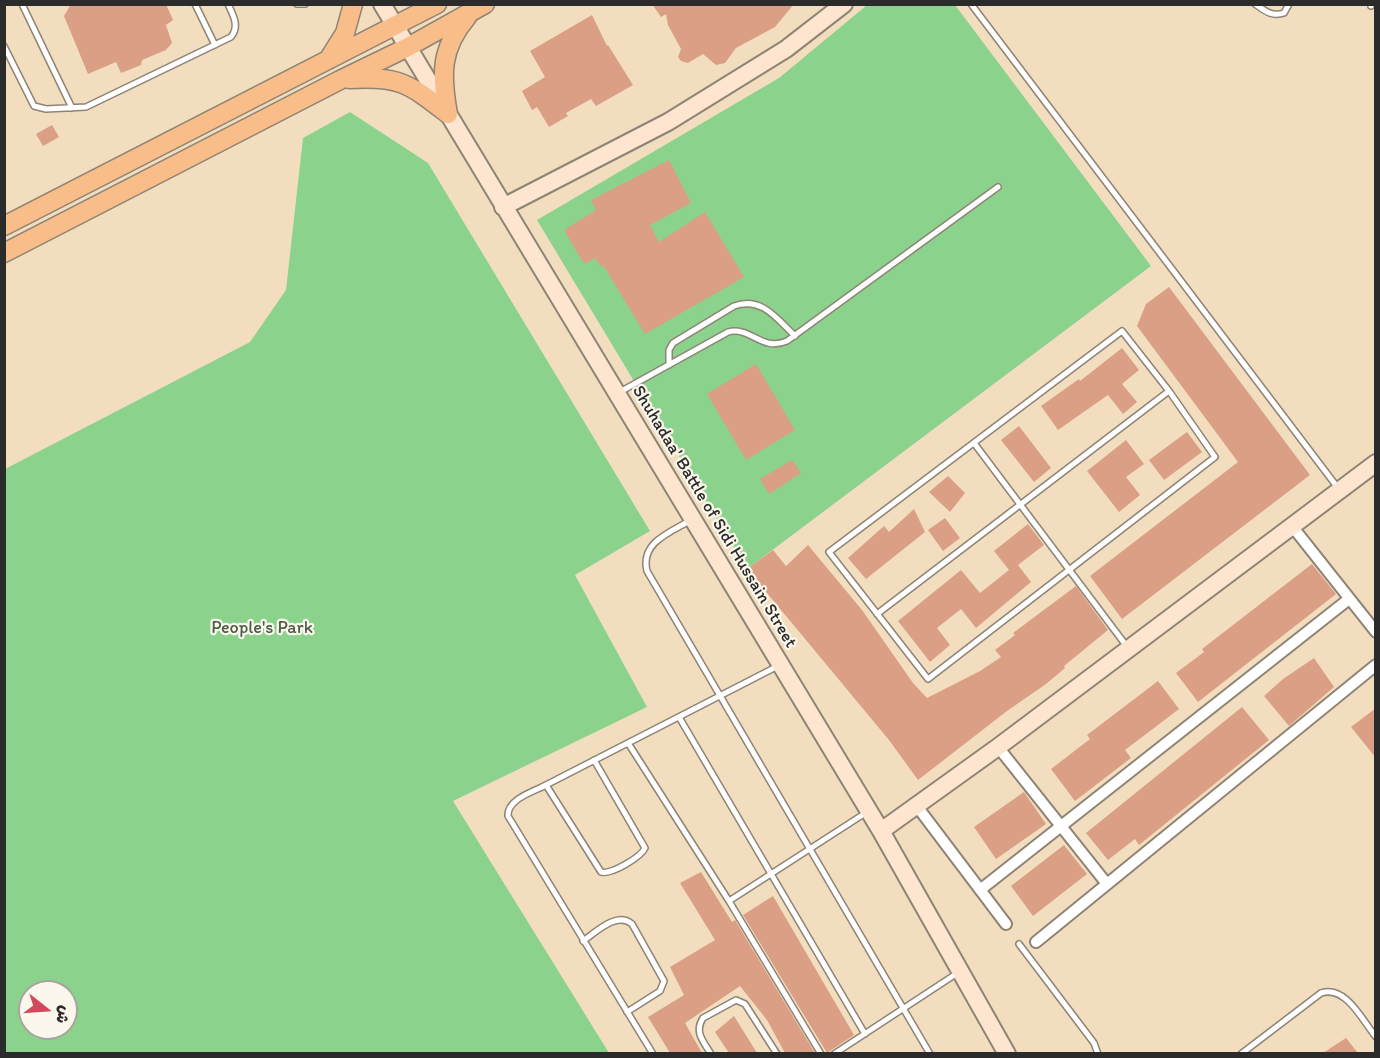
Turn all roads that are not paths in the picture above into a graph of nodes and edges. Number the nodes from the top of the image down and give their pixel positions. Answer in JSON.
{"nodes":[{"id":1,"x":22,"y":4,"type":"edge"},
{"id":2,"x":195,"y":4,"type":"edge"},
{"id":3,"x":228,"y":4,"type":"edge"},
{"id":4,"x":297,"y":4,"type":"edge"},
{"id":5,"x":305,"y":4,"type":"edge"},
{"id":6,"x":352,"y":4,"type":"edge"},
{"id":7,"x":382,"y":4,"type":"edge"},
{"id":8,"x":436,"y":4,"type":"edge"},
{"id":9,"x":844,"y":4,"type":"edge"},
{"id":10,"x":971,"y":4,"type":"edge"},
{"id":11,"x":1256,"y":4,"type":"edge"},
{"id":12,"x":1289,"y":4,"type":"edge"},
{"id":13,"x":478,"y":8,"type":"edge"},
{"id":14,"x":394,"y":25,"type":"junction"},
{"id":15,"x":215,"y":45,"type":"junction"},
{"id":16,"x":4,"y":46,"type":"edge"},
{"id":17,"x":408,"y":47,"type":"junction"},
{"id":18,"x":328,"y":60,"type":"junction"},
{"id":19,"x":340,"y":80,"type":"junction"},
{"id":20,"x":72,"y":108,"type":"junction"},
{"id":21,"x":448,"y":114,"type":"junction"},
{"id":22,"x":998,"y":187,"type":"dead end"},
{"id":23,"x":503,"y":207,"type":"junction"},
{"id":24,"x":4,"y":226,"type":"edge"},
{"id":25,"x":4,"y":253,"type":"edge"},
{"id":26,"x":795,"y":336,"type":"junction"},
{"id":27,"x":669,"y":365,"type":"junction"},
{"id":28,"x":1169,"y":391,"type":"junction"},
{"id":29,"x":617,"y":394,"type":"junction"},
{"id":30,"x":974,"y":443,"type":"junction"},
{"id":31,"x":1376,"y":464,"type":"edge"},
{"id":32,"x":1339,"y":489,"type":"junction"},
{"id":33,"x":1020,"y":505,"type":"junction"},
{"id":34,"x":693,"y":519,"type":"junction"},
{"id":35,"x":1292,"y":526,"type":"junction"},
{"id":36,"x":1069,"y":570,"type":"junction"},
{"id":37,"x":1349,"y":599,"type":"junction"},
{"id":38,"x":877,"y":614,"type":"junction"},
{"id":39,"x":1376,"y":632,"type":"edge"},
{"id":40,"x":1129,"y":650,"type":"junction"},
{"id":41,"x":780,"y":665,"type":"junction"},
{"id":42,"x":1376,"y":665,"type":"edge"},
{"id":43,"x":722,"y":695,"type":"junction"},
{"id":44,"x":679,"y":717,"type":"junction"},
{"id":45,"x":628,"y":743,"type":"junction"},
{"id":46,"x":998,"y":747,"type":"junction"},
{"id":47,"x":594,"y":760,"type":"junction"},
{"id":48,"x":546,"y":785,"type":"junction"},
{"id":49,"x":916,"y":805,"type":"junction"},
{"id":50,"x":869,"y":812,"type":"junction"},
{"id":51,"x":1061,"y":826,"type":"junction"},
{"id":52,"x":881,"y":831,"type":"junction"},
{"id":53,"x":810,"y":849,"type":"junction"},
{"id":54,"x":771,"y":874,"type":"junction"},
{"id":55,"x":1107,"y":884,"type":"junction"},
{"id":56,"x":980,"y":890,"type":"junction"},
{"id":57,"x":729,"y":901,"type":"junction"},
{"id":58,"x":1006,"y":924,"type":"dead end"},
{"id":59,"x":583,"y":941,"type":"junction"},
{"id":60,"x":1036,"y":942,"type":"dead end"},
{"id":61,"x":1019,"y":944,"type":"dead end"},
{"id":62,"x":960,"y":971,"type":"junction"},
{"id":63,"x":904,"y":1008,"type":"junction"},
{"id":64,"x":627,"y":1012,"type":"junction"},
{"id":65,"x":865,"y":1034,"type":"junction"},
{"id":66,"x":1376,"y":1037,"type":"edge"},
{"id":67,"x":653,"y":1053,"type":"edge"},
{"id":68,"x":711,"y":1053,"type":"edge"},
{"id":69,"x":777,"y":1053,"type":"edge"},
{"id":70,"x":821,"y":1053,"type":"edge"},
{"id":71,"x":834,"y":1053,"type":"edge"},
{"id":72,"x":930,"y":1053,"type":"edge"},
{"id":73,"x":1008,"y":1053,"type":"edge"},
{"id":74,"x":1098,"y":1053,"type":"edge"},
{"id":75,"x":1241,"y":1053,"type":"edge"}],
"edges":[{"from":1,"to":20,"type":"lane"},
{"from":2,"to":15,"type":"lane"},
{"from":3,"to":15,"type":"lane"},
{"from":4,"to":5,"type":"lane"},
{"from":6,"to":18,"type":"main road"},
{"from":7,"to":14,"type":"main road","name":"Shuhadaa' Battle of Sidi Hussain Street"},
{"from":8,"to":14,"type":"main road"},
{"from":9,"to":23,"type":"main road"},
{"from":10,"to":32,"type":"lane"},
{"from":11,"to":12,"type":"lane"},
{"from":13,"to":17,"type":"main road"},
{"from":13,"to":21,"type":"main road"},
{"from":14,"to":17,"type":"main road","name":"Shuhadaa' Battle of Sidi Hussain Street"},
{"from":14,"to":18,"type":"main road"},
{"from":15,"to":20,"type":"lane"},
{"from":16,"to":20,"type":"lane"},
{"from":17,"to":19,"type":"main road"},
{"from":17,"to":21,"type":"main road","name":"Shuhadaa' Battle of Sidi Hussain Street"},
{"from":18,"to":24,"type":"main road"},
{"from":19,"to":21,"type":"main road"},
{"from":19,"to":25,"type":"main road"},
{"from":21,"to":23,"type":"main road","name":"Shuhadaa' Battle of Sidi Hussain Street"},
{"from":22,"to":26,"type":"lane"},
{"from":23,"to":29,"type":"main road","name":"Shuhadaa' Battle of Sidi Hussain Street"},
{"from":26,"to":27,"type":"lane"},
{"from":26,"to":27,"type":"lane"},
{"from":27,"to":29,"type":"lane"},
{"from":28,"to":30,"type":"lane"},
{"from":28,"to":33,"type":"lane"},
{"from":28,"to":36,"type":"lane"},
{"from":29,"to":34,"type":"main road","name":"Shuhadaa' Battle of Sidi Hussain Street"},
{"from":30,"to":33,"type":"lane"},
{"from":30,"to":38,"type":"lane"},
{"from":31,"to":32,"type":"main road"},
{"from":32,"to":35,"type":"main road"},
{"from":33,"to":36,"type":"lane"},
{"from":33,"to":38,"type":"lane"},
{"from":34,"to":41,"type":"main road","name":"Shuhadaa' Battle of Sidi Hussain Street"},
{"from":34,"to":43,"type":"lane"},
{"from":35,"to":37,"type":"street"},
{"from":35,"to":40,"type":"main road"},
{"from":36,"to":38,"type":"lane"},
{"from":36,"to":40,"type":"lane"},
{"from":37,"to":39,"type":"street"},
{"from":37,"to":51,"type":"street"},
{"from":40,"to":46,"type":"main road"},
{"from":41,"to":43,"type":"lane"},
{"from":41,"to":50,"type":"main road","name":"Shuhadaa' Battle of Sidi Hussain Street"},
{"from":42,"to":55,"type":"street"},
{"from":43,"to":44,"type":"lane"},
{"from":43,"to":53,"type":"lane"},
{"from":44,"to":45,"type":"lane"},
{"from":44,"to":54,"type":"lane"},
{"from":45,"to":47,"type":"lane"},
{"from":45,"to":57,"type":"lane"},
{"from":46,"to":49,"type":"main road"},
{"from":46,"to":51,"type":"street"},
{"from":47,"to":48,"type":"lane"},
{"from":47,"to":48,"type":"lane"},
{"from":48,"to":59,"type":"lane"},
{"from":49,"to":52,"type":"main road"},
{"from":49,"to":56,"type":"street"},
{"from":50,"to":52,"type":"main road","name":"Shuhadaa' Battle of Sidi Hussain Street"},
{"from":50,"to":53,"type":"lane"},
{"from":51,"to":55,"type":"street"},
{"from":51,"to":56,"type":"street"},
{"from":52,"to":62,"type":"main road","name":"Shuhadaa' Battle of Sidi Hussain Street"},
{"from":53,"to":54,"type":"lane"},
{"from":53,"to":63,"type":"lane"},
{"from":54,"to":57,"type":"lane"},
{"from":54,"to":65,"type":"lane"},
{"from":55,"to":60,"type":"street"},
{"from":56,"to":58,"type":"street"},
{"from":57,"to":70,"type":"lane"},
{"from":59,"to":64,"type":"lane"},
{"from":59,"to":64,"type":"lane"},
{"from":61,"to":74,"type":"lane"},
{"from":62,"to":63,"type":"lane"},
{"from":62,"to":73,"type":"main road","name":"Shuhadaa' Battle of Sidi Hussain Street"},
{"from":63,"to":65,"type":"lane"},
{"from":63,"to":72,"type":"lane"},
{"from":64,"to":67,"type":"lane"},
{"from":65,"to":71,"type":"lane"},
{"from":66,"to":75,"type":"lane"},
{"from":68,"to":69,"type":"lane"}]}
